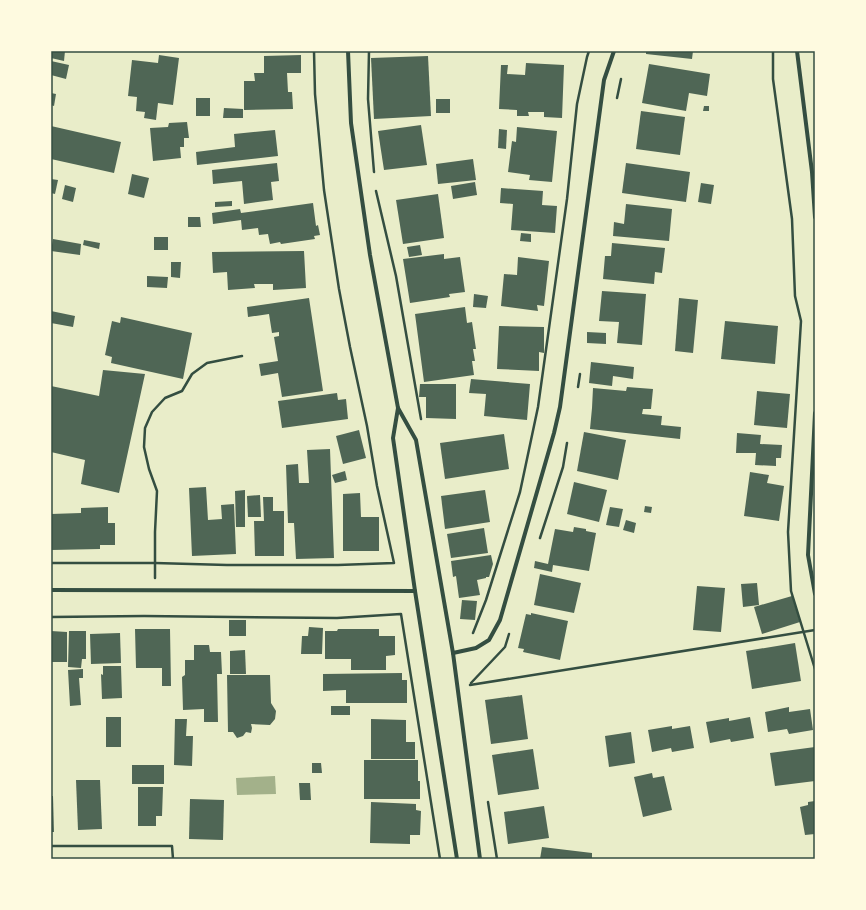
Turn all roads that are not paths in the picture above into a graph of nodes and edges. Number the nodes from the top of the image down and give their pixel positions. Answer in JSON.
{"nodes":[{"id":1,"x":348,"y":51,"type":"edge"},
{"id":2,"x":614,"y":51,"type":"edge"},
{"id":3,"x":797,"y":51,"type":"edge"},
{"id":4,"x":814,"y":172,"type":"edge"},
{"id":5,"x":815,"y":217,"type":"edge"},
{"id":6,"x":398,"y":408,"type":"junction"},
{"id":7,"x":815,"y":413,"type":"edge"},
{"id":8,"x":51,"y":590,"type":"edge"},
{"id":9,"x":415,"y":591,"type":"junction"},
{"id":10,"x":815,"y":594,"type":"edge"},
{"id":11,"x":453,"y":653,"type":"junction"},
{"id":12,"x":457,"y":859,"type":"edge"},
{"id":13,"x":480,"y":859,"type":"edge"}],
"edges":[{"from":1,"to":6,"type":"street"},
{"from":2,"to":11,"type":"street"},
{"from":3,"to":4,"type":"street"},
{"from":4,"to":5,"type":"street"},
{"from":6,"to":9,"type":"street"},
{"from":6,"to":11,"type":"street"},
{"from":7,"to":10,"type":"street"},
{"from":8,"to":9,"type":"street"},
{"from":9,"to":12,"type":"street"},
{"from":11,"to":13,"type":"street"}]}
